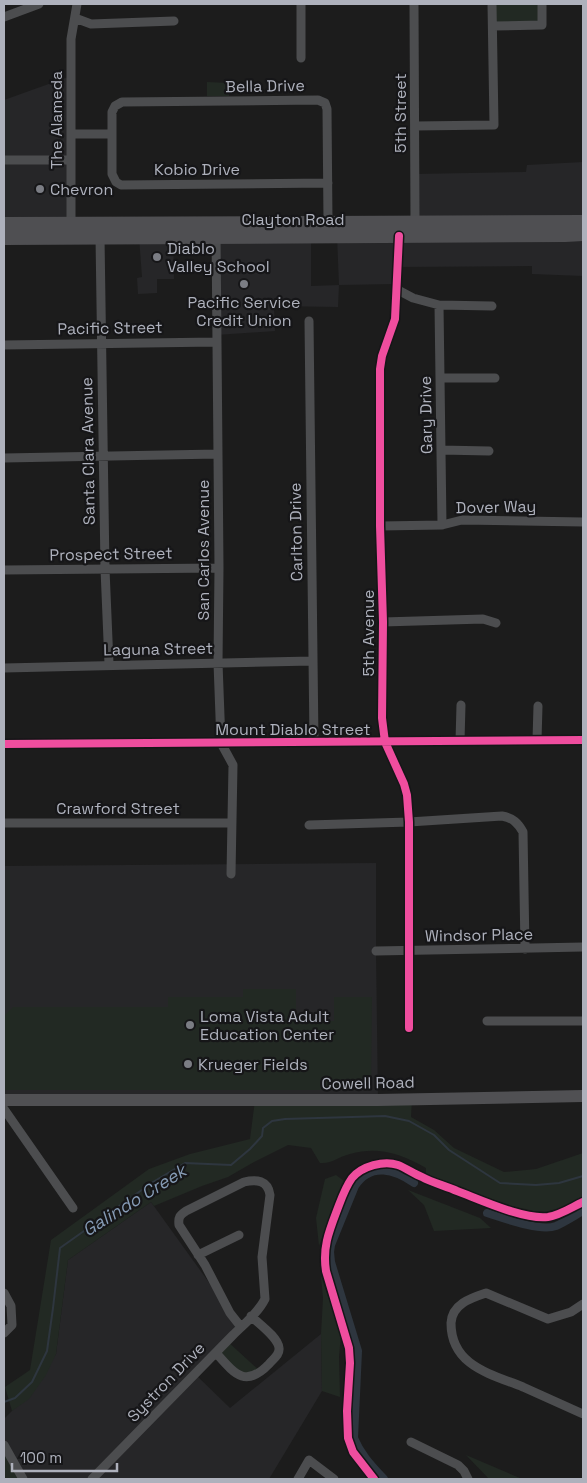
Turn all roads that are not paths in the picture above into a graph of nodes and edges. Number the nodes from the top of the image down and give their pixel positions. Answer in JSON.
{"nodes":[{"id":1,"x":39,"y":4,"type":"edge"},
{"id":2,"x":77,"y":4,"type":"edge"},
{"id":3,"x":301,"y":4,"type":"edge"},
{"id":4,"x":414,"y":4,"type":"edge"},
{"id":5,"x":492,"y":4,"type":"edge"},
{"id":6,"x":542,"y":4,"type":"edge"},
{"id":7,"x":4,"y":17,"type":"edge"},
{"id":8,"x":74,"y":18,"type":"junction"},
{"id":9,"x":174,"y":21,"type":"dead end"},
{"id":10,"x":493,"y":26,"type":"junction"},
{"id":11,"x":301,"y":58,"type":"dead end"},
{"id":12,"x":415,"y":126,"type":"junction"},
{"id":13,"x":71,"y":134,"type":"junction"},
{"id":14,"x":112,"y":134,"type":"junction"},
{"id":15,"x":4,"y":160,"type":"edge"},
{"id":16,"x":71,"y":160,"type":"junction"},
{"id":17,"x":328,"y":183,"type":"junction"},
{"id":18,"x":328,"y":222,"type":"junction"},
{"id":19,"x":342,"y":222,"type":"junction"},
{"id":20,"x":416,"y":222,"type":"junction"},
{"id":21,"x":459,"y":222,"type":"junction"},
{"id":22,"x":583,"y":222,"type":"edge"},
{"id":23,"x":4,"y":224,"type":"edge"},
{"id":24,"x":71,"y":230,"type":"junction"},
{"id":25,"x":216,"y":231,"type":"junction"},
{"id":26,"x":583,"y":234,"type":"edge"},
{"id":27,"x":399,"y":236,"type":"junction"},
{"id":28,"x":100,"y":237,"type":"junction"},
{"id":29,"x":4,"y":238,"type":"edge"},
{"id":30,"x":396,"y":289,"type":"junction"},
{"id":31,"x":440,"y":306,"type":"junction"},
{"id":32,"x":492,"y":306,"type":"dead end"},
{"id":33,"x":309,"y":321,"type":"dead end"},
{"id":34,"x":216,"y":342,"type":"junction"},
{"id":35,"x":102,"y":343,"type":"junction"},
{"id":36,"x":4,"y":345,"type":"edge"},
{"id":37,"x":440,"y":378,"type":"junction"},
{"id":38,"x":495,"y":378,"type":"dead end"},
{"id":39,"x":442,"y":450,"type":"junction"},
{"id":40,"x":489,"y":450,"type":"dead end"},
{"id":41,"x":218,"y":454,"type":"junction"},
{"id":42,"x":103,"y":456,"type":"junction"},
{"id":43,"x":4,"y":458,"type":"edge"},
{"id":44,"x":583,"y":522,"type":"edge"},
{"id":45,"x":442,"y":525,"type":"junction"},
{"id":46,"x":380,"y":526,"type":"junction"},
{"id":47,"x":219,"y":568,"type":"junction"},
{"id":48,"x":105,"y":569,"type":"junction"},
{"id":49,"x":4,"y":570,"type":"edge"},
{"id":50,"x":383,"y":622,"type":"junction"},
{"id":51,"x":496,"y":623,"type":"dead end"},
{"id":52,"x":312,"y":661,"type":"junction"},
{"id":53,"x":218,"y":663,"type":"junction"},
{"id":54,"x":109,"y":664,"type":"junction"},
{"id":55,"x":4,"y":668,"type":"edge"},
{"id":56,"x":461,"y":706,"type":"dead end"},
{"id":57,"x":538,"y":706,"type":"dead end"},
{"id":58,"x":537,"y":740,"type":"junction"},
{"id":59,"x":583,"y":740,"type":"edge"},
{"id":60,"x":314,"y":741,"type":"junction"},
{"id":61,"x":460,"y":741,"type":"junction"},
{"id":62,"x":385,"y":742,"type":"junction"},
{"id":63,"x":221,"y":743,"type":"junction"},
{"id":64,"x":4,"y":744,"type":"edge"},
{"id":65,"x":409,"y":822,"type":"junction"},
{"id":66,"x":4,"y":823,"type":"edge"},
{"id":67,"x":232,"y":823,"type":"junction"},
{"id":68,"x":309,"y":825,"type":"dead end"},
{"id":69,"x":231,"y":874,"type":"dead end"},
{"id":70,"x":583,"y":947,"type":"edge"},
{"id":71,"x":525,"y":949,"type":"junction"},
{"id":72,"x":376,"y":951,"type":"dead end"},
{"id":73,"x":410,"y":951,"type":"junction"},
{"id":74,"x":487,"y":1021,"type":"dead end"},
{"id":75,"x":583,"y":1021,"type":"edge"},
{"id":76,"x":409,"y":1028,"type":"dead end"},
{"id":77,"x":583,"y":1096,"type":"edge"},
{"id":78,"x":4,"y":1100,"type":"edge"},
{"id":79,"x":4,"y":1109,"type":"edge"},
{"id":80,"x":73,"y":1208,"type":"dead end"},
{"id":81,"x":239,"y":1235,"type":"dead end"},
{"id":82,"x":198,"y":1255,"type":"junction"},
{"id":83,"x":4,"y":1293,"type":"edge"},
{"id":84,"x":583,"y":1304,"type":"edge"},
{"id":85,"x":251,"y":1316,"type":"junction"},
{"id":86,"x":241,"y":1327,"type":"junction"},
{"id":87,"x":4,"y":1333,"type":"edge"},
{"id":88,"x":216,"y":1353,"type":"junction"},
{"id":89,"x":583,"y":1414,"type":"edge"},
{"id":90,"x":411,"y":1442,"type":"dead end"},
{"id":91,"x":4,"y":1445,"type":"edge"},
{"id":92,"x":23,"y":1479,"type":"edge"},
{"id":93,"x":92,"y":1479,"type":"edge"},
{"id":94,"x":298,"y":1479,"type":"edge"},
{"id":95,"x":334,"y":1479,"type":"edge"},
{"id":96,"x":468,"y":1479,"type":"edge"}],
"edges":[{"from":1,"to":7,"type":"street"},
{"from":2,"to":8,"type":"street","name":"The Alameda"},
{"from":3,"to":11,"type":"street"},
{"from":4,"to":12,"type":"street","name":"5th Street"},
{"from":5,"to":10,"type":"street"},
{"from":6,"to":10,"type":"street"},
{"from":8,"to":9,"type":"street"},
{"from":8,"to":13,"type":"street","name":"The Alameda"},
{"from":10,"to":12,"type":"street"},
{"from":12,"to":20,"type":"street","name":"5th Street"},
{"from":13,"to":14,"type":"street"},
{"from":13,"to":16,"type":"street","name":"The Alameda"},
{"from":14,"to":17,"type":"street","name":"Kobio Drive"},
{"from":14,"to":17,"type":"street","name":"Bella Drive"},
{"from":15,"to":16,"type":"street"},
{"from":16,"to":24,"type":"street","name":"The Alameda"},
{"from":17,"to":18,"type":"street","name":"Bella Drive"},
{"from":18,"to":19,"type":"main road","name":"Clayton Road"},
{"from":18,"to":25,"type":"main road","name":"Clayton Road"},
{"from":19,"to":20,"type":"main road","name":"Clayton Road"},
{"from":19,"to":27,"type":"street"},
{"from":20,"to":21,"type":"main road","name":"Clayton Road"},
{"from":21,"to":22,"type":"main road","name":"Clayton Road"},
{"from":21,"to":27,"type":"street"},
{"from":23,"to":24,"type":"main road","name":"Clayton Road"},
{"from":24,"to":25,"type":"main road","name":"Clayton Road"},
{"from":24,"to":28,"type":"main road","name":"Clayton Road"},
{"from":24,"to":29,"type":"main road","name":"Clayton Road"},
{"from":25,"to":27,"type":"main road","name":"Clayton Road"},
{"from":25,"to":28,"type":"main road","name":"Clayton Road"},
{"from":25,"to":34,"type":"street","name":"San Carlos Avenue"},
{"from":26,"to":27,"type":"main road","name":"Clayton Road"},
{"from":27,"to":30,"type":"street","name":"5th Avenue"},
{"from":28,"to":35,"type":"street","name":"Santa Clara Avenue"},
{"from":30,"to":31,"type":"street"},
{"from":30,"to":46,"type":"street","name":"5th Avenue"},
{"from":31,"to":32,"type":"street"},
{"from":31,"to":37,"type":"street","name":"Gary Drive"},
{"from":33,"to":52,"type":"street","name":"Carlton Drive"},
{"from":34,"to":35,"type":"street","name":"Pacific Street"},
{"from":34,"to":41,"type":"street","name":"San Carlos Avenue"},
{"from":35,"to":36,"type":"street","name":"Pacific Street"},
{"from":35,"to":42,"type":"street","name":"Santa Clara Avenue"},
{"from":37,"to":38,"type":"street"},
{"from":37,"to":39,"type":"street","name":"Gary Drive"},
{"from":39,"to":40,"type":"street"},
{"from":39,"to":45,"type":"street","name":"Gary Drive"},
{"from":41,"to":42,"type":"street"},
{"from":41,"to":47,"type":"street","name":"San Carlos Avenue"},
{"from":42,"to":43,"type":"street"},
{"from":42,"to":48,"type":"street","name":"Santa Clara Avenue"},
{"from":44,"to":45,"type":"street","name":"Dover Way"},
{"from":45,"to":46,"type":"street","name":"Dover Way"},
{"from":46,"to":50,"type":"street","name":"5th Avenue"},
{"from":47,"to":48,"type":"street","name":"Prospect Street"},
{"from":47,"to":53,"type":"street","name":"San Carlos Avenue"},
{"from":48,"to":49,"type":"street","name":"Prospect Street"},
{"from":48,"to":54,"type":"street","name":"Santa Clara Avenue"},
{"from":50,"to":51,"type":"street"},
{"from":50,"to":62,"type":"street","name":"5th Avenue"},
{"from":52,"to":53,"type":"street","name":"Laguna Street"},
{"from":52,"to":60,"type":"street","name":"Carlton Drive"},
{"from":53,"to":54,"type":"street","name":"Laguna Street"},
{"from":53,"to":63,"type":"street","name":"San Carlos Avenue"},
{"from":54,"to":55,"type":"street","name":"Laguna Street"},
{"from":56,"to":61,"type":"street"},
{"from":57,"to":58,"type":"street"},
{"from":58,"to":59,"type":"street","name":"Mount Diablo Street"},
{"from":58,"to":61,"type":"street","name":"Mount Diablo Street"},
{"from":60,"to":62,"type":"street","name":"Mount Diablo Street"},
{"from":60,"to":63,"type":"street","name":"Mount Diablo Street"},
{"from":61,"to":62,"type":"street","name":"Mount Diablo Street"},
{"from":62,"to":65,"type":"street","name":"5th Avenue"},
{"from":63,"to":64,"type":"street","name":"Mount Diablo Street"},
{"from":63,"to":67,"type":"street","name":"San Carlos Avenue"},
{"from":65,"to":68,"type":"street"},
{"from":65,"to":71,"type":"street"},
{"from":65,"to":73,"type":"street","name":"5th Avenue"},
{"from":66,"to":67,"type":"street","name":"Crawford Street"},
{"from":67,"to":69,"type":"street","name":"San Carlos Avenue"},
{"from":70,"to":71,"type":"street","name":"Windsor Place"},
{"from":71,"to":73,"type":"street","name":"Windsor Place"},
{"from":72,"to":73,"type":"street","name":"Windsor Place"},
{"from":73,"to":76,"type":"street","name":"5th Avenue"},
{"from":74,"to":75,"type":"street"},
{"from":77,"to":78,"type":"street","name":"Cowell Road"},
{"from":79,"to":80,"type":"street"},
{"from":81,"to":82,"type":"street"},
{"from":82,"to":85,"type":"street"},
{"from":82,"to":86,"type":"street"},
{"from":83,"to":87,"type":"street"},
{"from":84,"to":89,"type":"street"},
{"from":85,"to":86,"type":"street"},
{"from":85,"to":88,"type":"street"},
{"from":86,"to":88,"type":"street","name":"Systron Drive"},
{"from":88,"to":93,"type":"street","name":"Systron Drive"},
{"from":90,"to":96,"type":"street"},
{"from":91,"to":92,"type":"street"},
{"from":94,"to":95,"type":"street"}]}
